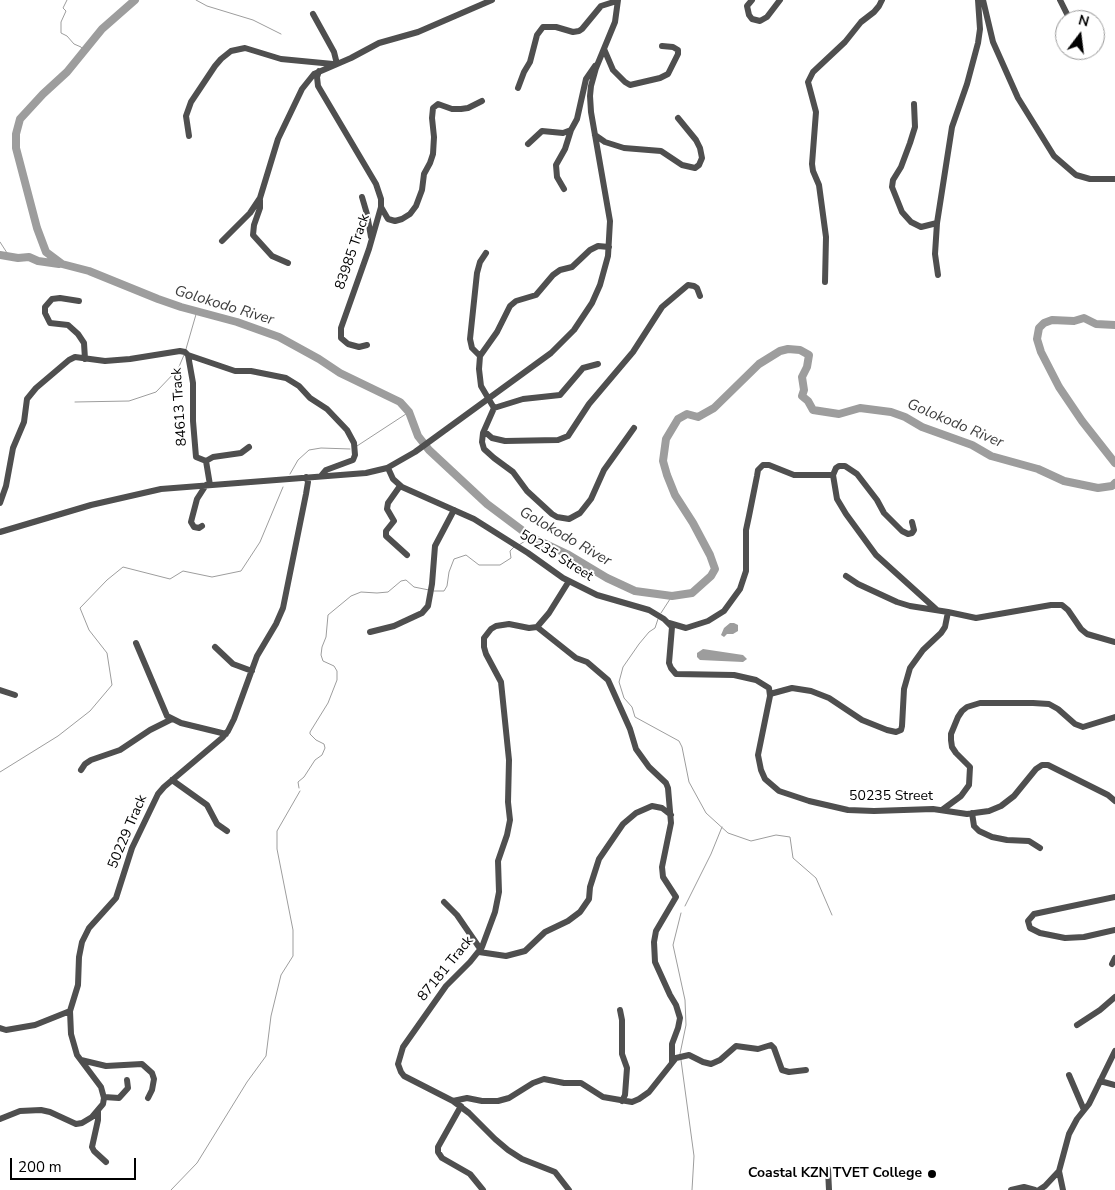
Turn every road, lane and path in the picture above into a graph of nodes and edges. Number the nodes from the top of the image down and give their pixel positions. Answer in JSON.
{"nodes":[{"id":1,"x":492,"y":0,"type":"edge"},
{"id":2,"x":752,"y":0,"type":"edge"},
{"id":3,"x":780,"y":0,"type":"edge"},
{"id":4,"x":882,"y":0,"type":"edge"},
{"id":5,"x":978,"y":0,"type":"edge"},
{"id":6,"x":983,"y":0,"type":"edge"},
{"id":7,"x":618,"y":1,"type":"edge"},
{"id":8,"x":313,"y":14,"type":"dead end"},
{"id":9,"x":662,"y":46,"type":"dead end"},
{"id":10,"x":604,"y":50,"type":"junction"},
{"id":11,"x":598,"y":63,"type":"junction"},
{"id":12,"x":335,"y":64,"type":"junction"},
{"id":13,"x":319,"y":71,"type":"junction"},
{"id":14,"x":518,"y":88,"type":"dead end"},
{"id":15,"x":482,"y":101,"type":"dead end"},
{"id":16,"x":914,"y":104,"type":"dead end"},
{"id":17,"x":678,"y":118,"type":"dead end"},
{"id":18,"x":571,"y":130,"type":"junction"},
{"id":19,"x":595,"y":135,"type":"junction"},
{"id":20,"x":189,"y":136,"type":"dead end"},
{"id":21,"x":528,"y":144,"type":"dead end"},
{"id":22,"x":1115,"y":179,"type":"edge"},
{"id":23,"x":564,"y":189,"type":"dead end"},
{"id":24,"x":362,"y":197,"type":"dead end"},
{"id":25,"x":260,"y":198,"type":"junction"},
{"id":26,"x":381,"y":207,"type":"junction"},
{"id":27,"x":937,"y":223,"type":"junction"},
{"id":28,"x":372,"y":240,"type":"junction"},
{"id":29,"x":222,"y":241,"type":"dead end"},
{"id":30,"x":609,"y":247,"type":"junction"},
{"id":31,"x":486,"y":253,"type":"dead end"},
{"id":32,"x":288,"y":263,"type":"dead end"},
{"id":33,"x":938,"y":275,"type":"dead end"},
{"id":34,"x":825,"y":282,"type":"dead end"},
{"id":35,"x":700,"y":296,"type":"dead end"},
{"id":36,"x":79,"y":301,"type":"dead end"},
{"id":37,"x":366,"y":345,"type":"dead end"},
{"id":38,"x":188,"y":355,"type":"junction"},
{"id":39,"x":480,"y":356,"type":"junction"},
{"id":40,"x":85,"y":359,"type":"junction"},
{"id":41,"x":598,"y":364,"type":"dead end"},
{"id":42,"x":488,"y":399,"type":"junction"},
{"id":43,"x":494,"y":408,"type":"junction"},
{"id":44,"x":634,"y":428,"type":"dead end"},
{"id":45,"x":484,"y":431,"type":"junction"},
{"id":46,"x":249,"y":447,"type":"dead end"},
{"id":47,"x":206,"y":461,"type":"junction"},
{"id":48,"x":388,"y":468,"type":"junction"},
{"id":49,"x":833,"y":475,"type":"junction"},
{"id":50,"x":321,"y":476,"type":"junction"},
{"id":51,"x":306,"y":477,"type":"junction"},
{"id":52,"x":208,"y":485,"type":"junction"},
{"id":53,"x":400,"y":486,"type":"junction"},
{"id":54,"x":0,"y":503,"type":"edge"},
{"id":55,"x":454,"y":510,"type":"junction"},
{"id":56,"x":912,"y":522,"type":"dead end"},
{"id":57,"x":202,"y":526,"type":"dead end"},
{"id":58,"x":0,"y":532,"type":"edge"},
{"id":59,"x":408,"y":555,"type":"dead end"},
{"id":60,"x":846,"y":576,"type":"dead end"},
{"id":61,"x":569,"y":581,"type":"junction"},
{"id":62,"x":937,"y":610,"type":"junction"},
{"id":63,"x":948,"y":612,"type":"junction"},
{"id":64,"x":669,"y":623,"type":"junction"},
{"id":65,"x":537,"y":627,"type":"junction"},
{"id":66,"x":370,"y":632,"type":"dead end"},
{"id":67,"x":1115,"y":642,"type":"edge"},
{"id":68,"x":136,"y":644,"type":"dead end"},
{"id":69,"x":215,"y":647,"type":"dead end"},
{"id":70,"x":252,"y":671,"type":"junction"},
{"id":71,"x":0,"y":690,"type":"edge"},
{"id":72,"x":770,"y":694,"type":"junction"},
{"id":73,"x":15,"y":695,"type":"dead end"},
{"id":74,"x":1115,"y":717,"type":"edge"},
{"id":75,"x":172,"y":720,"type":"junction"},
{"id":76,"x":226,"y":734,"type":"junction"},
{"id":77,"x":81,"y":770,"type":"dead end"},
{"id":78,"x":172,"y":780,"type":"junction"},
{"id":79,"x":1115,"y":801,"type":"edge"},
{"id":80,"x":942,"y":810,"type":"junction"},
{"id":81,"x":972,"y":813,"type":"junction"},
{"id":82,"x":671,"y":815,"type":"junction"},
{"id":83,"x":227,"y":831,"type":"dead end"},
{"id":84,"x":1040,"y":848,"type":"dead end"},
{"id":85,"x":1115,"y":897,"type":"edge"},
{"id":86,"x":444,"y":902,"type":"dead end"},
{"id":87,"x":1115,"y":930,"type":"edge"},
{"id":88,"x":480,"y":951,"type":"junction"},
{"id":89,"x":1115,"y":997,"type":"edge"},
{"id":90,"x":70,"y":1010,"type":"junction"},
{"id":91,"x":620,"y":1010,"type":"dead end"},
{"id":92,"x":1077,"y":1026,"type":"dead end"},
{"id":93,"x":2,"y":1030,"type":"edge"},
{"id":94,"x":1115,"y":1051,"type":"edge"},
{"id":95,"x":80,"y":1060,"type":"junction"},
{"id":96,"x":672,"y":1062,"type":"junction"},
{"id":97,"x":806,"y":1070,"type":"dead end"},
{"id":98,"x":1070,"y":1075,"type":"dead end"},
{"id":99,"x":127,"y":1080,"type":"dead end"},
{"id":100,"x":1100,"y":1081,"type":"junction"},
{"id":101,"x":1115,"y":1085,"type":"edge"},
{"id":102,"x":104,"y":1096,"type":"junction"},
{"id":103,"x":148,"y":1098,"type":"dead end"},
{"id":104,"x":453,"y":1101,"type":"junction"},
{"id":105,"x":622,"y":1101,"type":"junction"},
{"id":106,"x":461,"y":1106,"type":"junction"},
{"id":107,"x":1084,"y":1110,"type":"junction"},
{"id":108,"x":98,"y":1112,"type":"junction"},
{"id":109,"x":0,"y":1119,"type":"edge"},
{"id":110,"x":106,"y":1162,"type":"dead end"},
{"id":111,"x":828,"y":1168,"type":"dead end"},
{"id":112,"x":1059,"y":1171,"type":"junction"},
{"id":113,"x":483,"y":1190,"type":"edge"},
{"id":114,"x":569,"y":1190,"type":"edge"},
{"id":115,"x":829,"y":1190,"type":"edge"},
{"id":116,"x":1011,"y":1190,"type":"edge"},
{"id":117,"x":1035,"y":1190,"type":"edge"},
{"id":118,"x":1039,"y":1190,"type":"edge"},
{"id":119,"x":1062,"y":1190,"type":"edge"}],
"edges":[{"from":1,"to":12,"type":"street"},
{"from":2,"to":3,"type":"street"},
{"from":4,"to":34,"type":"street"},
{"from":5,"to":27,"type":"street"},
{"from":6,"to":22,"type":"street"},
{"from":7,"to":10,"type":"street"},
{"from":7,"to":14,"type":"street"},
{"from":8,"to":12,"type":"street"},
{"from":9,"to":10,"type":"street"},
{"from":10,"to":11,"type":"street"},
{"from":11,"to":18,"type":"street"},
{"from":11,"to":19,"type":"street"},
{"from":12,"to":13,"type":"street"},
{"from":12,"to":20,"type":"street"},
{"from":13,"to":25,"type":"street"},
{"from":13,"to":26,"type":"street","name":"83985 Track"},
{"from":15,"to":26,"type":"street"},
{"from":16,"to":27,"type":"street"},
{"from":17,"to":19,"type":"street"},
{"from":18,"to":21,"type":"street"},
{"from":18,"to":23,"type":"street"},
{"from":19,"to":30,"type":"street"},
{"from":24,"to":28,"type":"street"},
{"from":25,"to":29,"type":"street"},
{"from":25,"to":32,"type":"street"},
{"from":26,"to":28,"type":"street","name":"83985 Track"},
{"from":27,"to":33,"type":"street"},
{"from":28,"to":37,"type":"street","name":"83985 Track"},
{"from":30,"to":39,"type":"street"},
{"from":30,"to":42,"type":"street"},
{"from":31,"to":39,"type":"street"},
{"from":35,"to":45,"type":"street"},
{"from":36,"to":40,"type":"street"},
{"from":38,"to":40,"type":"street"},
{"from":38,"to":47,"type":"street","name":"84613 Track"},
{"from":38,"to":50,"type":"street"},
{"from":39,"to":42,"type":"street"},
{"from":40,"to":54,"type":"street"},
{"from":41,"to":43,"type":"street"},
{"from":42,"to":43,"type":"street"},
{"from":42,"to":48,"type":"street"},
{"from":43,"to":45,"type":"street"},
{"from":44,"to":45,"type":"street"},
{"from":46,"to":47,"type":"street"},
{"from":47,"to":52,"type":"street"},
{"from":48,"to":50,"type":"street"},
{"from":48,"to":53,"type":"street"},
{"from":49,"to":56,"type":"street"},
{"from":49,"to":62,"type":"street"},
{"from":49,"to":64,"type":"street"},
{"from":50,"to":51,"type":"street"},
{"from":51,"to":52,"type":"street"},
{"from":51,"to":70,"type":"street","name":"50229 Track"},
{"from":52,"to":57,"type":"street"},
{"from":52,"to":58,"type":"street"},
{"from":53,"to":55,"type":"street","name":"50235 Street"},
{"from":53,"to":59,"type":"street"},
{"from":55,"to":61,"type":"street","name":"50235 Street"},
{"from":55,"to":66,"type":"street"},
{"from":60,"to":62,"type":"street"},
{"from":61,"to":64,"type":"street","name":"50235 Street"},
{"from":61,"to":65,"type":"street"},
{"from":62,"to":63,"type":"street"},
{"from":63,"to":67,"type":"street"},
{"from":63,"to":72,"type":"street"},
{"from":64,"to":72,"type":"street"},
{"from":65,"to":82,"type":"street"},
{"from":65,"to":88,"type":"street","name":"87181 Track"},
{"from":68,"to":75,"type":"street"},
{"from":69,"to":70,"type":"street"},
{"from":70,"to":76,"type":"street","name":"50229 Track"},
{"from":71,"to":73,"type":"street"},
{"from":72,"to":80,"type":"street","name":"50235 Street"},
{"from":74,"to":80,"type":"street"},
{"from":75,"to":76,"type":"street"},
{"from":75,"to":77,"type":"street"},
{"from":76,"to":78,"type":"street","name":"50229 Track"},
{"from":78,"to":83,"type":"street"},
{"from":78,"to":90,"type":"street","name":"50229 Track"},
{"from":79,"to":81,"type":"street","name":"50235 Street"},
{"from":80,"to":81,"type":"street","name":"50235 Street"},
{"from":81,"to":84,"type":"street"},
{"from":82,"to":88,"type":"street"},
{"from":82,"to":96,"type":"street"},
{"from":85,"to":87,"type":"street"},
{"from":86,"to":88,"type":"street"},
{"from":88,"to":104,"type":"street","name":"87181 Track"},
{"from":89,"to":92,"type":"street"},
{"from":90,"to":93,"type":"street"},
{"from":90,"to":95,"type":"street","name":"50229 Track"},
{"from":91,"to":105,"type":"street"},
{"from":94,"to":100,"type":"street"},
{"from":95,"to":102,"type":"street","name":"50229 Track"},
{"from":95,"to":103,"type":"street"},
{"from":96,"to":97,"type":"street"},
{"from":96,"to":105,"type":"street"},
{"from":98,"to":107,"type":"street"},
{"from":99,"to":102,"type":"street"},
{"from":100,"to":101,"type":"street"},
{"from":100,"to":107,"type":"street"},
{"from":102,"to":108,"type":"street"},
{"from":104,"to":105,"type":"street"},
{"from":104,"to":106,"type":"street","name":"87181 Track"},
{"from":106,"to":113,"type":"street"},
{"from":106,"to":114,"type":"street","name":"87181 Track"},
{"from":107,"to":112,"type":"street"},
{"from":108,"to":109,"type":"street"},
{"from":108,"to":110,"type":"street"},
{"from":111,"to":115,"type":"street"},
{"from":112,"to":118,"type":"street"},
{"from":112,"to":119,"type":"street"},
{"from":116,"to":117,"type":"street"}]}
